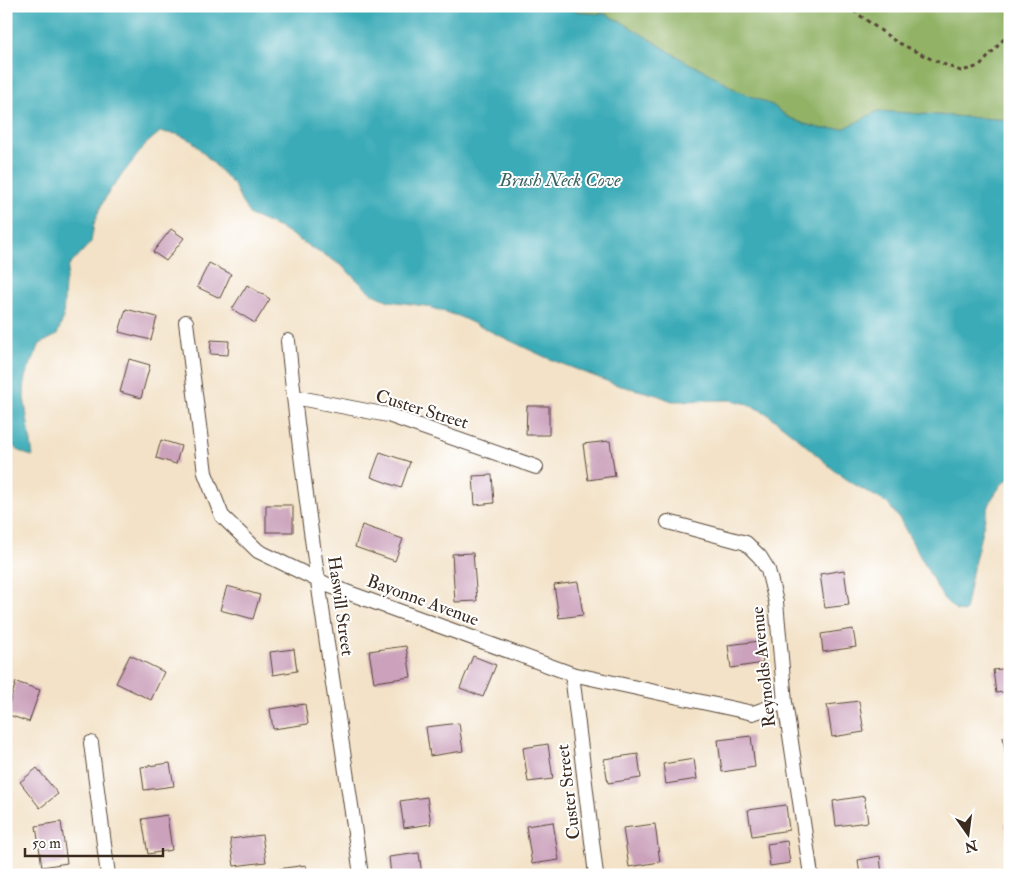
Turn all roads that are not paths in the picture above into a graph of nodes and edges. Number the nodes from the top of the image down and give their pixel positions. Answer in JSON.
{"nodes":[{"id":1,"x":186,"y":322,"type":"dead end"},
{"id":2,"x":288,"y":341,"type":"dead end"},
{"id":3,"x":294,"y":397,"type":"junction"},
{"id":4,"x":536,"y":467,"type":"dead end"},
{"id":5,"x":668,"y":522,"type":"dead end"},
{"id":6,"x":318,"y":581,"type":"junction"},
{"id":7,"x":572,"y":674,"type":"junction"},
{"id":8,"x":785,"y":702,"type":"junction"},
{"id":9,"x":91,"y":743,"type":"dead end"},
{"id":10,"x":108,"y":875,"type":"edge"},
{"id":11,"x":361,"y":875,"type":"edge"},
{"id":12,"x":596,"y":875,"type":"edge"},
{"id":13,"x":811,"y":875,"type":"edge"}],
"edges":[{"from":1,"to":6,"type":"street","name":"Bayonne Avenue"},
{"from":2,"to":3,"type":"street","name":"Haswill Street"},
{"from":3,"to":4,"type":"street","name":"Custer Street"},
{"from":3,"to":6,"type":"street","name":"Haswill Street"},
{"from":5,"to":8,"type":"street","name":"Reynolds Avenue"},
{"from":6,"to":7,"type":"street","name":"Bayonne Avenue"},
{"from":6,"to":11,"type":"street","name":"Haswill Street"},
{"from":7,"to":8,"type":"street","name":"Bayonne Avenue"},
{"from":7,"to":12,"type":"street","name":"Custer Street"},
{"from":8,"to":13,"type":"street","name":"Reynolds Avenue"},
{"from":9,"to":10,"type":"street"}]}
